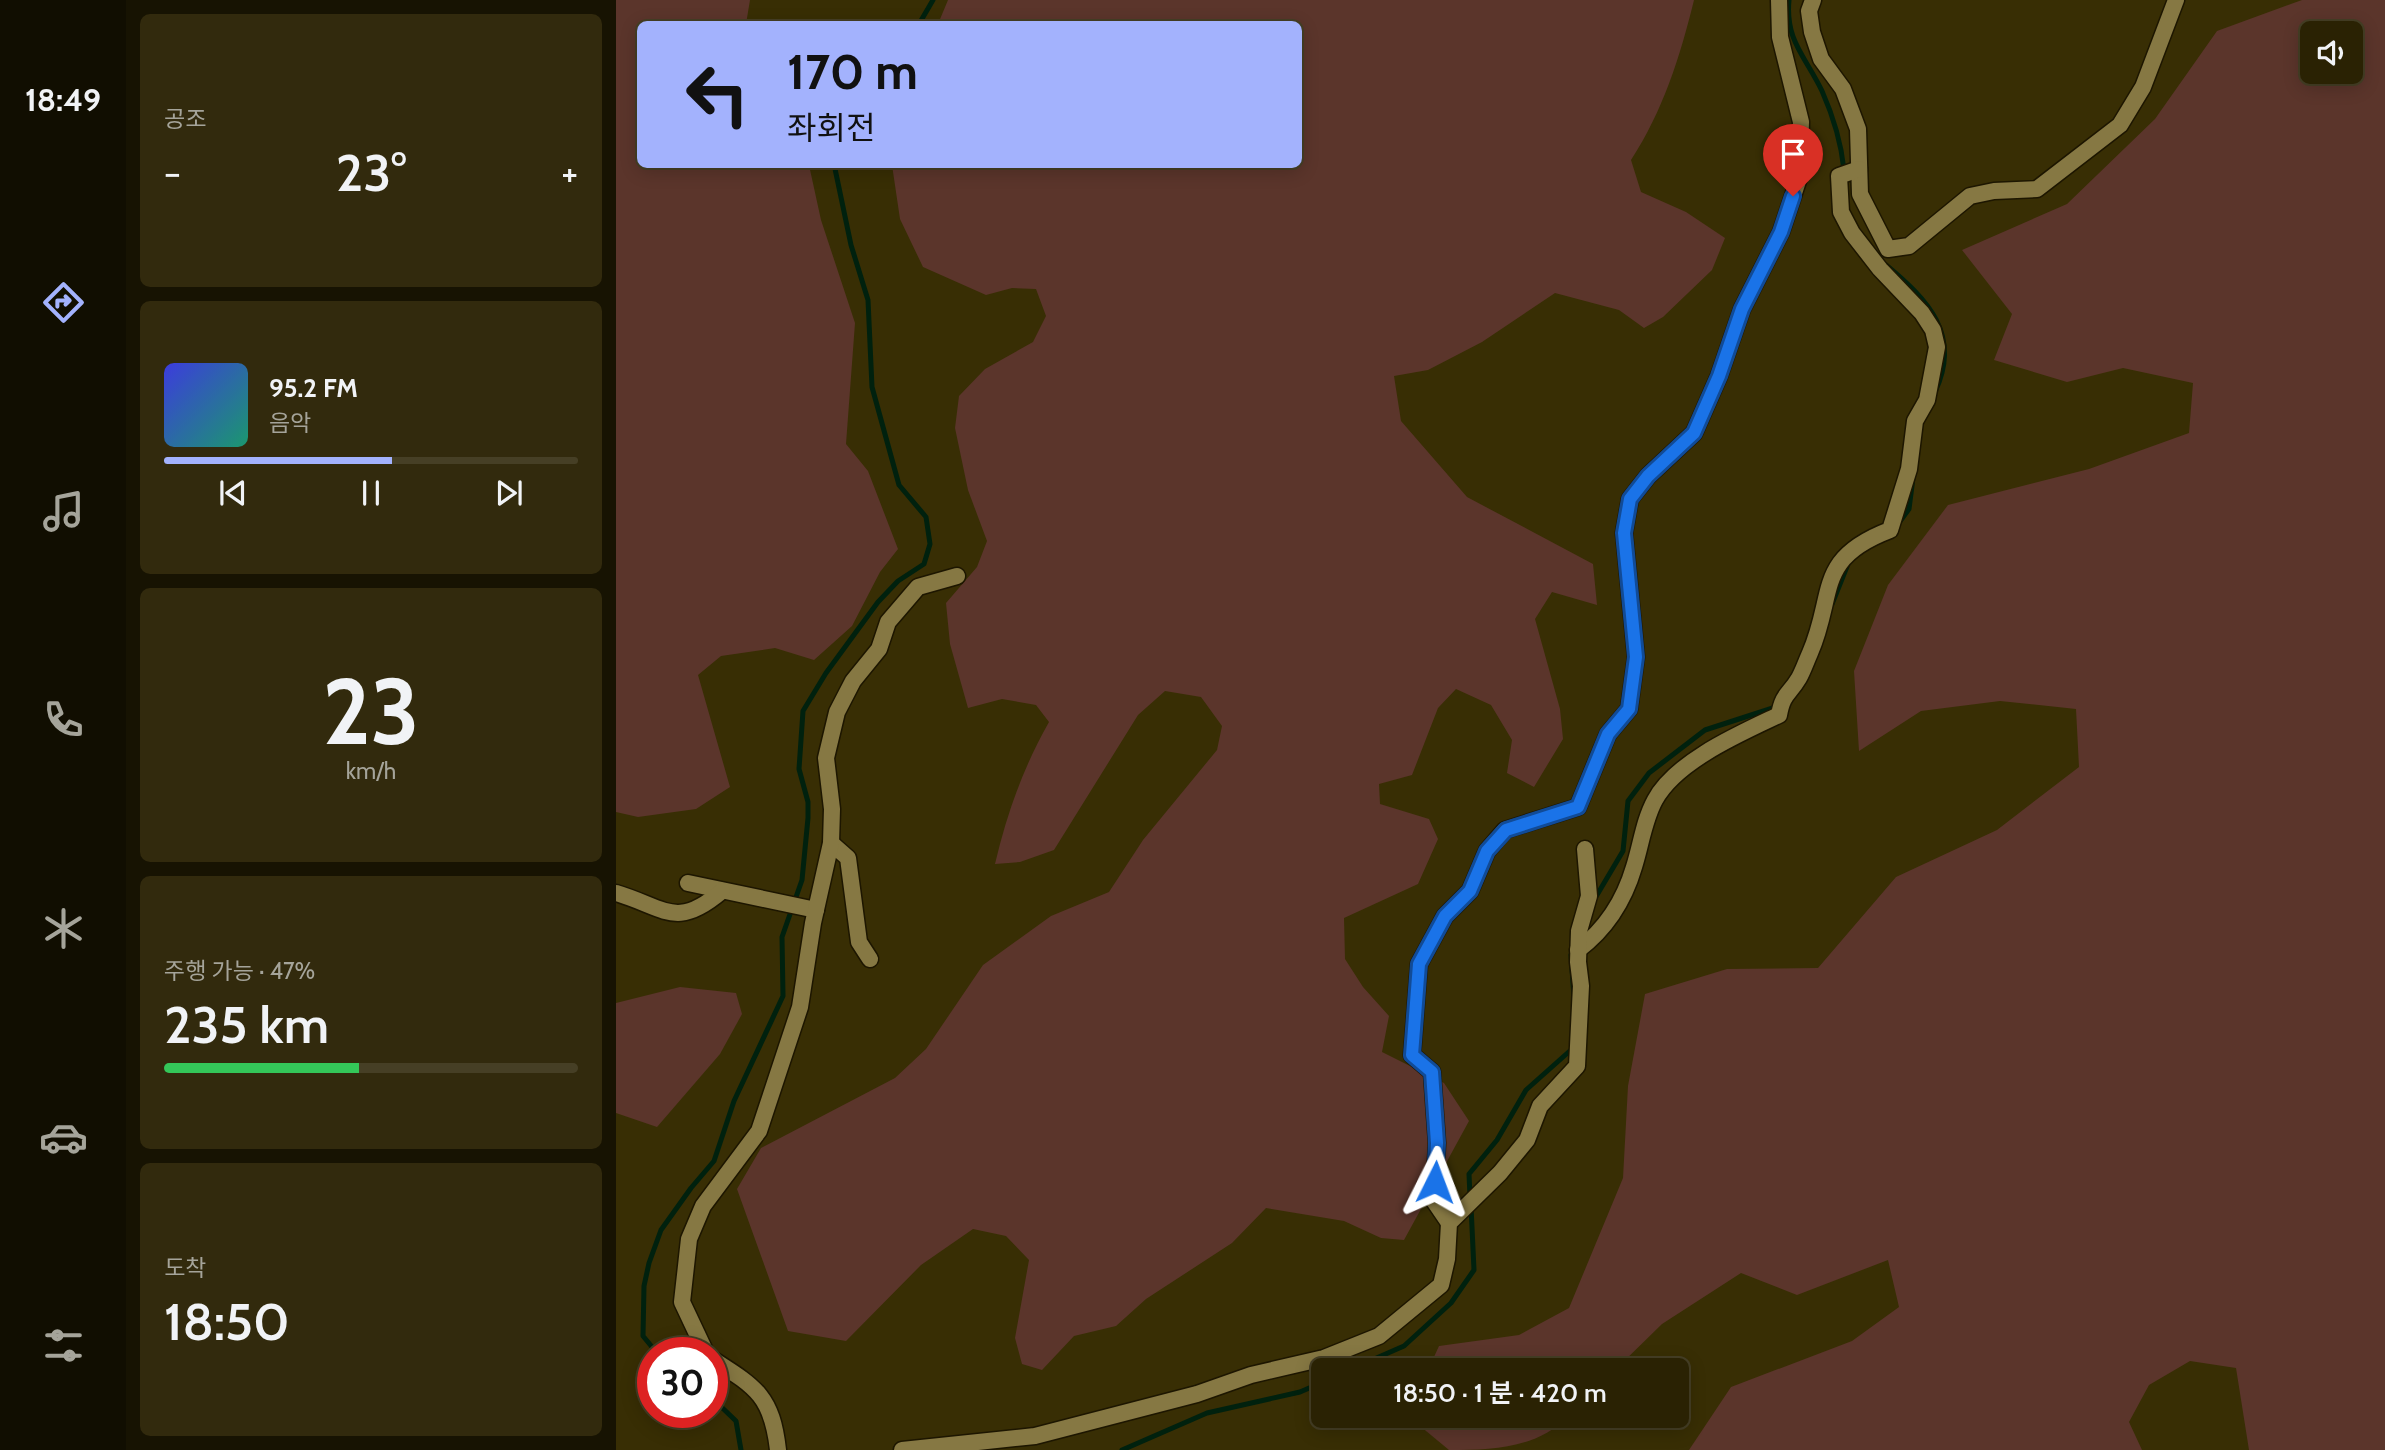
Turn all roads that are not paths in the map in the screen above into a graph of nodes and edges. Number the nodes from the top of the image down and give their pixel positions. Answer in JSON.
{"nodes":[{"id":1,"x":1779,"y":0,"type":"edge"},
{"id":2,"x":1812,"y":0,"type":"edge"},
{"id":3,"x":2176,"y":0,"type":"edge"},
{"id":4,"x":1858,"y":169,"type":"junction"},
{"id":5,"x":957,"y":576,"type":"dead end"},
{"id":6,"x":831,"y":843,"type":"junction"},
{"id":7,"x":1585,"y":849,"type":"dead end"},
{"id":8,"x":688,"y":883,"type":"dead end"},
{"id":9,"x":722,"y":891,"type":"junction"},
{"id":10,"x":616,"y":893,"type":"edge"},
{"id":11,"x":811,"y":909,"type":"junction"},
{"id":12,"x":1578,"y":950,"type":"junction"},
{"id":13,"x":870,"y":959,"type":"dead end"},
{"id":14,"x":1450,"y":1223,"type":"junction"},
{"id":15,"x":698,"y":1337,"type":"edge"},
{"id":16,"x":728,"y":1369,"type":"edge"},
{"id":17,"x":995,"y":1446,"type":"edge"},
{"id":18,"x":778,"y":1450,"type":"edge"},
{"id":19,"x":902,"y":1450,"type":"edge"}],
"edges":[{"from":1,"to":14,"type":"street"},
{"from":2,"to":4,"type":"street"},
{"from":3,"to":4,"type":"street"},
{"from":4,"to":12,"type":"street"},
{"from":5,"to":6,"type":"street"},
{"from":6,"to":11,"type":"street"},
{"from":6,"to":13,"type":"street"},
{"from":7,"to":12,"type":"street"},
{"from":8,"to":9,"type":"street"},
{"from":9,"to":10,"type":"street"},
{"from":9,"to":11,"type":"street"},
{"from":11,"to":15,"type":"street"},
{"from":12,"to":14,"type":"street"},
{"from":14,"to":17,"type":"street"},
{"from":16,"to":18,"type":"street"},
{"from":17,"to":19,"type":"street"}]}
